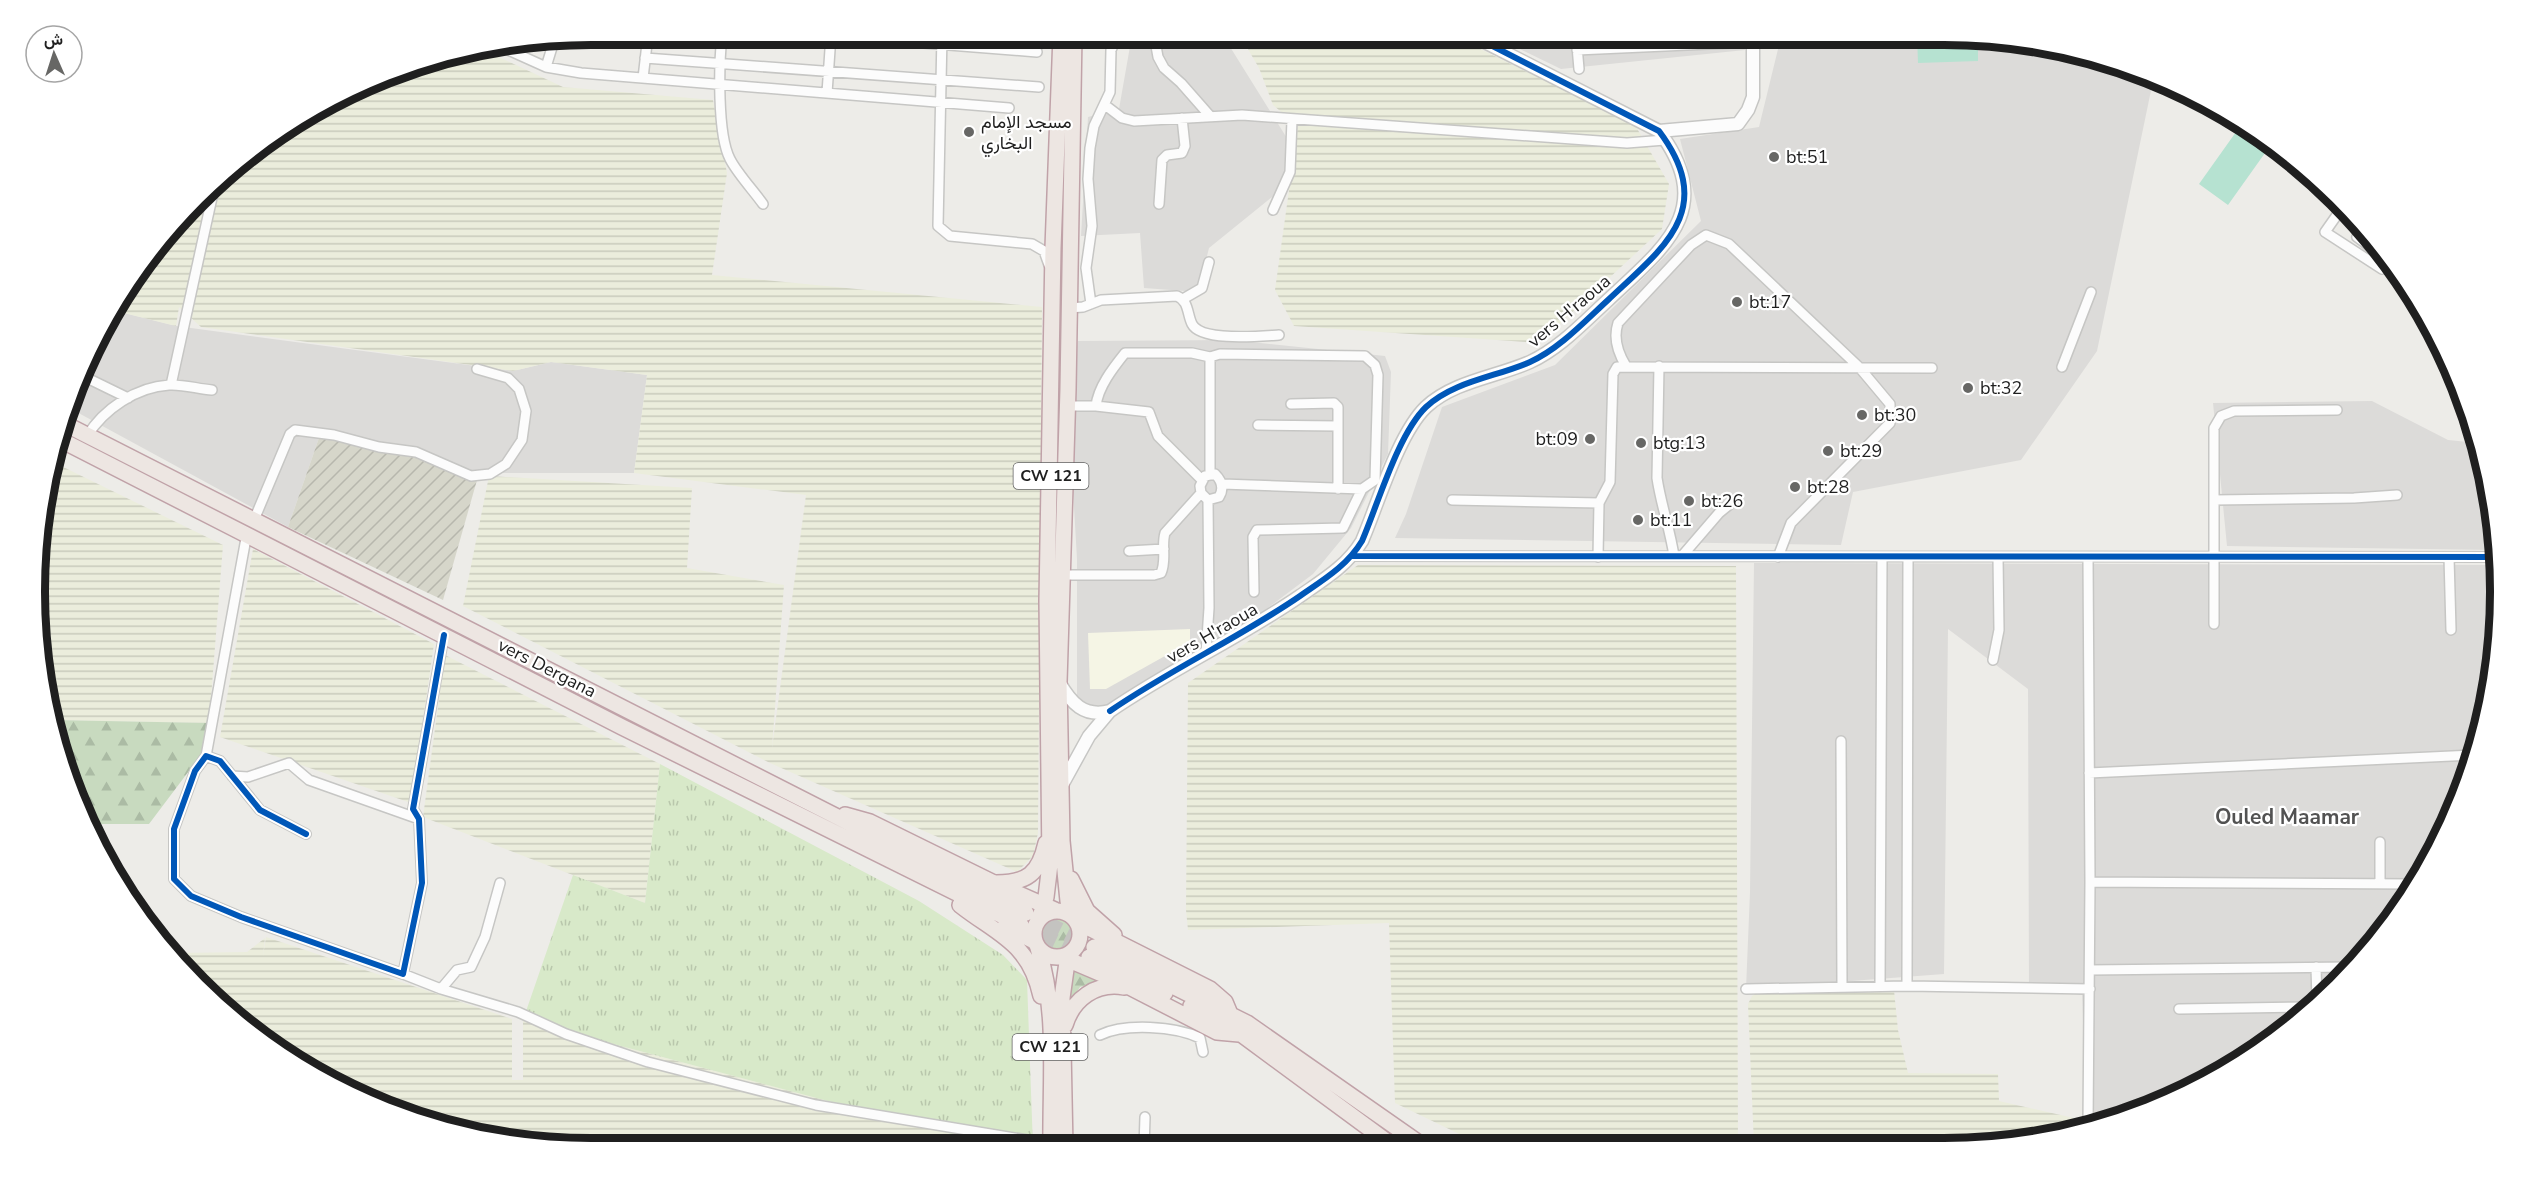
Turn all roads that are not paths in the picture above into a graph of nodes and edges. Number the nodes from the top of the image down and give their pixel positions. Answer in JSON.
{"nodes":[{"id":1,"x":647,"y":45,"type":"edge"},
{"id":2,"x":721,"y":45,"type":"edge"},
{"id":3,"x":830,"y":45,"type":"edge"},
{"id":4,"x":942,"y":45,"type":"edge"},
{"id":5,"x":986,"y":45,"type":"edge"},
{"id":6,"x":1061,"y":45,"type":"edge"},
{"id":7,"x":1074,"y":45,"type":"edge"},
{"id":8,"x":1113,"y":45,"type":"edge"},
{"id":9,"x":1156,"y":45,"type":"edge"},
{"id":10,"x":1492,"y":45,"type":"edge"},
{"id":11,"x":1577,"y":45,"type":"edge"},
{"id":12,"x":1650,"y":45,"type":"edge"},
{"id":13,"x":1753,"y":45,"type":"edge"},
{"id":14,"x":552,"y":46,"type":"edge"},
{"id":15,"x":1577,"y":50,"type":"junction"},
{"id":16,"x":511,"y":51,"type":"edge"},
{"id":17,"x":1037,"y":52,"type":"dead end"},
{"id":18,"x":645,"y":58,"type":"junction"},
{"id":19,"x":719,"y":64,"type":"junction"},
{"id":20,"x":546,"y":67,"type":"junction"},
{"id":21,"x":1579,"y":69,"type":"dead end"},
{"id":22,"x":829,"y":72,"type":"junction"},
{"id":23,"x":644,"y":78,"type":"junction"},
{"id":24,"x":940,"y":81,"type":"junction"},
{"id":25,"x":720,"y":84,"type":"junction"},
{"id":26,"x":1039,"y":87,"type":"dead end"},
{"id":27,"x":827,"y":93,"type":"junction"},
{"id":28,"x":940,"y":102,"type":"junction"},
{"id":29,"x":1105,"y":105,"type":"junction"},
{"id":30,"x":1009,"y":108,"type":"dead end"},
{"id":31,"x":1210,"y":116,"type":"junction"},
{"id":32,"x":1182,"y":118,"type":"junction"},
{"id":33,"x":1292,"y":120,"type":"junction"},
{"id":34,"x":1662,"y":136,"type":"junction"},
{"id":35,"x":212,"y":199,"type":"edge"},
{"id":36,"x":763,"y":204,"type":"dead end"},
{"id":37,"x":1159,"y":204,"type":"dead end"},
{"id":38,"x":1273,"y":210,"type":"dead end"},
{"id":39,"x":2338,"y":214,"type":"edge"},
{"id":40,"x":1209,"y":262,"type":"dead end"},
{"id":41,"x":2383,"y":268,"type":"edge"},
{"id":42,"x":1053,"y":276,"type":"junction"},
{"id":43,"x":2091,"y":292,"type":"dead end"},
{"id":44,"x":1183,"y":299,"type":"junction"},
{"id":45,"x":1091,"y":304,"type":"junction"},
{"id":46,"x":1069,"y":308,"type":"junction"},
{"id":47,"x":1279,"y":335,"type":"dead end"},
{"id":48,"x":1210,"y":357,"type":"junction"},
{"id":49,"x":1626,"y":366,"type":"junction"},
{"id":50,"x":1659,"y":366,"type":"junction"},
{"id":51,"x":1859,"y":367,"type":"junction"},
{"id":52,"x":1932,"y":368,"type":"dead end"},
{"id":53,"x":2062,"y":368,"type":"dead end"},
{"id":54,"x":477,"y":369,"type":"dead end"},
{"id":55,"x":88,"y":379,"type":"edge"},
{"id":56,"x":171,"y":385,"type":"junction"},
{"id":57,"x":212,"y":390,"type":"dead end"},
{"id":58,"x":128,"y":398,"type":"junction"},
{"id":59,"x":1291,"y":404,"type":"dead end"},
{"id":60,"x":1067,"y":406,"type":"junction"},
{"id":61,"x":1096,"y":406,"type":"junction"},
{"id":62,"x":2337,"y":410,"type":"dead end"},
{"id":63,"x":1258,"y":425,"type":"dead end"},
{"id":64,"x":1338,"y":426,"type":"junction"},
{"id":65,"x":71,"y":427,"type":"edge"},
{"id":66,"x":87,"y":436,"type":"junction"},
{"id":67,"x":66,"y":442,"type":"edge"},
{"id":68,"x":1210,"y":474,"type":"junction"},
{"id":69,"x":1202,"y":480,"type":"junction"},
{"id":70,"x":1222,"y":484,"type":"junction"},
{"id":71,"x":1338,"y":489,"type":"junction"},
{"id":72,"x":1362,"y":489,"type":"junction"},
{"id":73,"x":2397,"y":495,"type":"dead end"},
{"id":74,"x":1205,"y":496,"type":"junction"},
{"id":75,"x":1452,"y":500,"type":"dead end"},
{"id":76,"x":2214,"y":500,"type":"junction"},
{"id":77,"x":1599,"y":503,"type":"junction"},
{"id":78,"x":1730,"y":504,"type":"dead end"},
{"id":79,"x":250,"y":527,"type":"junction"},
{"id":80,"x":1164,"y":549,"type":"junction"},
{"id":81,"x":1129,"y":551,"type":"dead end"},
{"id":82,"x":1353,"y":556,"type":"junction"},
{"id":83,"x":1678,"y":556,"type":"junction"},
{"id":84,"x":1778,"y":556,"type":"junction"},
{"id":85,"x":2213,"y":556,"type":"junction"},
{"id":86,"x":1598,"y":557,"type":"junction"},
{"id":87,"x":1998,"y":557,"type":"junction"},
{"id":88,"x":2088,"y":557,"type":"junction"},
{"id":89,"x":2449,"y":557,"type":"junction"},
{"id":90,"x":2489,"y":557,"type":"edge"},
{"id":91,"x":1882,"y":558,"type":"junction"},
{"id":92,"x":1908,"y":558,"type":"junction"},
{"id":93,"x":1062,"y":575,"type":"junction"},
{"id":94,"x":1254,"y":592,"type":"dead end"},
{"id":95,"x":2214,"y":624,"type":"dead end"},
{"id":96,"x":2451,"y":630,"type":"dead end"},
{"id":97,"x":444,"y":635,"type":"junction"},
{"id":98,"x":1206,"y":653,"type":"junction"},
{"id":99,"x":1993,"y":660,"type":"dead end"},
{"id":100,"x":1059,"y":682,"type":"junction"},
{"id":101,"x":1110,"y":711,"type":"junction"},
{"id":102,"x":1841,"y":741,"type":"dead end"},
{"id":103,"x":2464,"y":755,"type":"edge"},
{"id":104,"x":206,"y":756,"type":"junction"},
{"id":105,"x":2089,"y":772,"type":"junction"},
{"id":106,"x":232,"y":776,"type":"junction"},
{"id":107,"x":1062,"y":785,"type":"junction"},
{"id":108,"x":831,"y":814,"type":"junction"},
{"id":109,"x":419,"y":819,"type":"junction"},
{"id":110,"x":1049,"y":829,"type":"junction"},
{"id":111,"x":306,"y":834,"type":"dead end"},
{"id":112,"x":2380,"y":842,"type":"dead end"},
{"id":113,"x":855,"y":843,"type":"junction"},
{"id":114,"x":1066,"y":866,"type":"junction"},
{"id":115,"x":2090,"y":882,"type":"junction"},
{"id":116,"x":994,"y":883,"type":"junction"},
{"id":117,"x":500,"y":884,"type":"dead end"},
{"id":118,"x":2380,"y":884,"type":"junction"},
{"id":119,"x":2405,"y":884,"type":"edge"},
{"id":120,"x":960,"y":905,"type":"junction"},
{"id":121,"x":1037,"y":914,"type":"junction"},
{"id":122,"x":1077,"y":921,"type":"junction"},
{"id":123,"x":1036,"y":944,"type":"junction"},
{"id":124,"x":1130,"y":948,"type":"junction"},
{"id":125,"x":1066,"y":957,"type":"junction"},
{"id":126,"x":2316,"y":967,"type":"junction"},
{"id":127,"x":2340,"y":967,"type":"edge"},
{"id":128,"x":2090,"y":970,"type":"junction"},
{"id":129,"x":402,"y":974,"type":"junction"},
{"id":130,"x":1842,"y":986,"type":"junction"},
{"id":131,"x":1880,"y":986,"type":"junction"},
{"id":132,"x":1907,"y":986,"type":"junction"},
{"id":133,"x":441,"y":988,"type":"junction"},
{"id":134,"x":1746,"y":988,"type":"dead end"},
{"id":135,"x":1130,"y":989,"type":"junction"},
{"id":136,"x":2090,"y":989,"type":"junction"},
{"id":137,"x":2317,"y":990,"type":"edge"},
{"id":138,"x":2298,"y":1007,"type":"edge"},
{"id":139,"x":2180,"y":1009,"type":"dead end"},
{"id":140,"x":1230,"y":1014,"type":"junction"},
{"id":141,"x":1184,"y":1015,"type":"junction"},
{"id":142,"x":1176,"y":1030,"type":"junction"},
{"id":143,"x":1057,"y":1034,"type":"junction"},
{"id":144,"x":1241,"y":1034,"type":"junction"},
{"id":145,"x":1100,"y":1035,"type":"dead end"},
{"id":146,"x":1203,"y":1052,"type":"dead end"},
{"id":147,"x":1145,"y":1118,"type":"dead end"},
{"id":148,"x":2088,"y":1118,"type":"edge"},
{"id":149,"x":1009,"y":1138,"type":"edge"},
{"id":150,"x":1056,"y":1138,"type":"edge"},
{"id":151,"x":1144,"y":1138,"type":"edge"},
{"id":152,"x":1381,"y":1138,"type":"edge"},
{"id":153,"x":1413,"y":1138,"type":"edge"}],
"edges":[{"from":1,"to":18,"type":"street"},
{"from":2,"to":19,"type":"street"},
{"from":3,"to":22,"type":"street"},
{"from":4,"to":24,"type":"street"},
{"from":5,"to":17,"type":"street"},
{"from":6,"to":42,"type":"highway","number":"CW 121"},
{"from":7,"to":46,"type":"highway"},
{"from":8,"to":29,"type":"street"},
{"from":9,"to":31,"type":"street"},
{"from":10,"to":34,"type":"street"},
{"from":11,"to":15,"type":"street"},
{"from":12,"to":15,"type":"street"},
{"from":13,"to":34,"type":"street"},
{"from":14,"to":20,"type":"street"},
{"from":15,"to":21,"type":"street"},
{"from":16,"to":20,"type":"street"},
{"from":18,"to":19,"type":"street"},
{"from":18,"to":23,"type":"street"},
{"from":19,"to":22,"type":"street"},
{"from":19,"to":25,"type":"street"},
{"from":20,"to":23,"type":"street"},
{"from":22,"to":24,"type":"street"},
{"from":22,"to":27,"type":"street"},
{"from":23,"to":25,"type":"street"},
{"from":24,"to":26,"type":"street"},
{"from":24,"to":28,"type":"street"},
{"from":25,"to":27,"type":"street"},
{"from":25,"to":36,"type":"street"},
{"from":27,"to":28,"type":"street"},
{"from":28,"to":30,"type":"street"},
{"from":28,"to":42,"type":"street"},
{"from":29,"to":32,"type":"street"},
{"from":29,"to":45,"type":"street"},
{"from":31,"to":32,"type":"street"},
{"from":31,"to":33,"type":"street"},
{"from":32,"to":37,"type":"street"},
{"from":33,"to":34,"type":"street"},
{"from":33,"to":38,"type":"street"},
{"from":34,"to":82,"type":"street","name":"vers H'raoua"},
{"from":35,"to":56,"type":"street"},
{"from":39,"to":41,"type":"street"},
{"from":40,"to":44,"type":"street"},
{"from":42,"to":110,"type":"highway","number":"CW 121"},
{"from":43,"to":53,"type":"street"},
{"from":44,"to":45,"type":"street"},
{"from":44,"to":47,"type":"street"},
{"from":45,"to":46,"type":"street"},
{"from":46,"to":60,"type":"highway"},
{"from":48,"to":61,"type":"street"},
{"from":48,"to":68,"type":"street"},
{"from":48,"to":72,"type":"street"},
{"from":49,"to":50,"type":"street"},
{"from":49,"to":51,"type":"street"},
{"from":49,"to":77,"type":"street"},
{"from":50,"to":51,"type":"street"},
{"from":50,"to":83,"type":"street"},
{"from":51,"to":52,"type":"street"},
{"from":51,"to":84,"type":"street"},
{"from":54,"to":79,"type":"street"},
{"from":55,"to":58,"type":"street"},
{"from":56,"to":57,"type":"street"},
{"from":56,"to":58,"type":"street"},
{"from":58,"to":66,"type":"street"},
{"from":59,"to":64,"type":"street"},
{"from":60,"to":61,"type":"street"},
{"from":60,"to":93,"type":"highway"},
{"from":61,"to":69,"type":"street"},
{"from":62,"to":76,"type":"street"},
{"from":63,"to":64,"type":"street"},
{"from":64,"to":71,"type":"street"},
{"from":65,"to":66,"type":"highway","name":"vers Dergana"},
{"from":66,"to":79,"type":"highway","name":"vers Dergana"},
{"from":67,"to":79,"type":"highway"},
{"from":68,"to":69,"type":"street"},
{"from":68,"to":70,"type":"street"},
{"from":69,"to":74,"type":"street"},
{"from":70,"to":71,"type":"street"},
{"from":70,"to":74,"type":"street"},
{"from":71,"to":72,"type":"street"},
{"from":72,"to":94,"type":"street"},
{"from":73,"to":76,"type":"street"},
{"from":74,"to":80,"type":"street"},
{"from":74,"to":98,"type":"street"},
{"from":75,"to":77,"type":"street"},
{"from":76,"to":85,"type":"street"},
{"from":77,"to":86,"type":"street"},
{"from":78,"to":83,"type":"street"},
{"from":79,"to":97,"type":"highway"},
{"from":79,"to":104,"type":"street"},
{"from":79,"to":108,"type":"highway","name":"vers Dergana"},
{"from":80,"to":81,"type":"street"},
{"from":80,"to":93,"type":"street"},
{"from":82,"to":86,"type":"street"},
{"from":82,"to":98,"type":"street","name":"vers H'raoua"},
{"from":83,"to":84,"type":"street"},
{"from":83,"to":86,"type":"street"},
{"from":84,"to":91,"type":"street"},
{"from":85,"to":88,"type":"street"},
{"from":85,"to":89,"type":"street"},
{"from":85,"to":95,"type":"street"},
{"from":87,"to":88,"type":"street"},
{"from":87,"to":92,"type":"street"},
{"from":87,"to":99,"type":"street"},
{"from":88,"to":105,"type":"street"},
{"from":89,"to":90,"type":"street"},
{"from":89,"to":96,"type":"street"},
{"from":91,"to":92,"type":"street"},
{"from":91,"to":131,"type":"street"},
{"from":92,"to":132,"type":"street"},
{"from":93,"to":100,"type":"highway"},
{"from":97,"to":109,"type":"street"},
{"from":97,"to":113,"type":"highway"},
{"from":98,"to":101,"type":"street","name":"vers H'raoua"},
{"from":100,"to":101,"type":"street"},
{"from":100,"to":107,"type":"highway"},
{"from":101,"to":107,"type":"street","name":"vers H'raoua"},
{"from":102,"to":130,"type":"street"},
{"from":103,"to":105,"type":"street"},
{"from":104,"to":106,"type":"street"},
{"from":104,"to":129,"type":"street"},
{"from":105,"to":115,"type":"street"},
{"from":106,"to":109,"type":"street"},
{"from":106,"to":111,"type":"street"},
{"from":107,"to":114,"type":"highway"},
{"from":108,"to":116,"type":"highway"},
{"from":108,"to":121,"type":"highway","name":"vers Dergana"},
{"from":109,"to":129,"type":"street"},
{"from":110,"to":116,"type":"highway"},
{"from":110,"to":121,"type":"highway","number":"CW 121"},
{"from":112,"to":118,"type":"street"},
{"from":113,"to":120,"type":"highway"},
{"from":113,"to":121,"type":"highway"},
{"from":114,"to":122,"type":"highway"},
{"from":114,"to":124,"type":"highway"},
{"from":115,"to":118,"type":"street"},
{"from":115,"to":128,"type":"street"},
{"from":116,"to":121,"type":"highway"},
{"from":117,"to":133,"type":"street"},
{"from":118,"to":119,"type":"street"},
{"from":120,"to":123,"type":"highway"},
{"from":120,"to":143,"type":"highway"},
{"from":121,"to":122,"type":"highway"},
{"from":121,"to":123,"type":"highway"},
{"from":122,"to":124,"type":"highway"},
{"from":122,"to":125,"type":"highway"},
{"from":123,"to":125,"type":"highway"},
{"from":123,"to":143,"type":"highway","number":"CW 121"},
{"from":124,"to":140,"type":"highway"},
{"from":125,"to":135,"type":"highway"},
{"from":125,"to":143,"type":"highway"},
{"from":126,"to":127,"type":"street"},
{"from":126,"to":128,"type":"street"},
{"from":126,"to":137,"type":"street"},
{"from":128,"to":136,"type":"street"},
{"from":129,"to":133,"type":"street"},
{"from":130,"to":131,"type":"street"},
{"from":130,"to":134,"type":"street"},
{"from":131,"to":132,"type":"street"},
{"from":132,"to":136,"type":"street"},
{"from":133,"to":149,"type":"street"},
{"from":135,"to":141,"type":"highway"},
{"from":135,"to":143,"type":"highway"},
{"from":136,"to":148,"type":"street"},
{"from":138,"to":139,"type":"street"},
{"from":140,"to":144,"type":"highway"},
{"from":140,"to":153,"type":"highway"},
{"from":141,"to":142,"type":"street"},
{"from":141,"to":144,"type":"highway"},
{"from":142,"to":145,"type":"street"},
{"from":142,"to":146,"type":"street"},
{"from":143,"to":150,"type":"highway","number":"CW 121"},
{"from":144,"to":152,"type":"highway"},
{"from":147,"to":151,"type":"street"}]}
